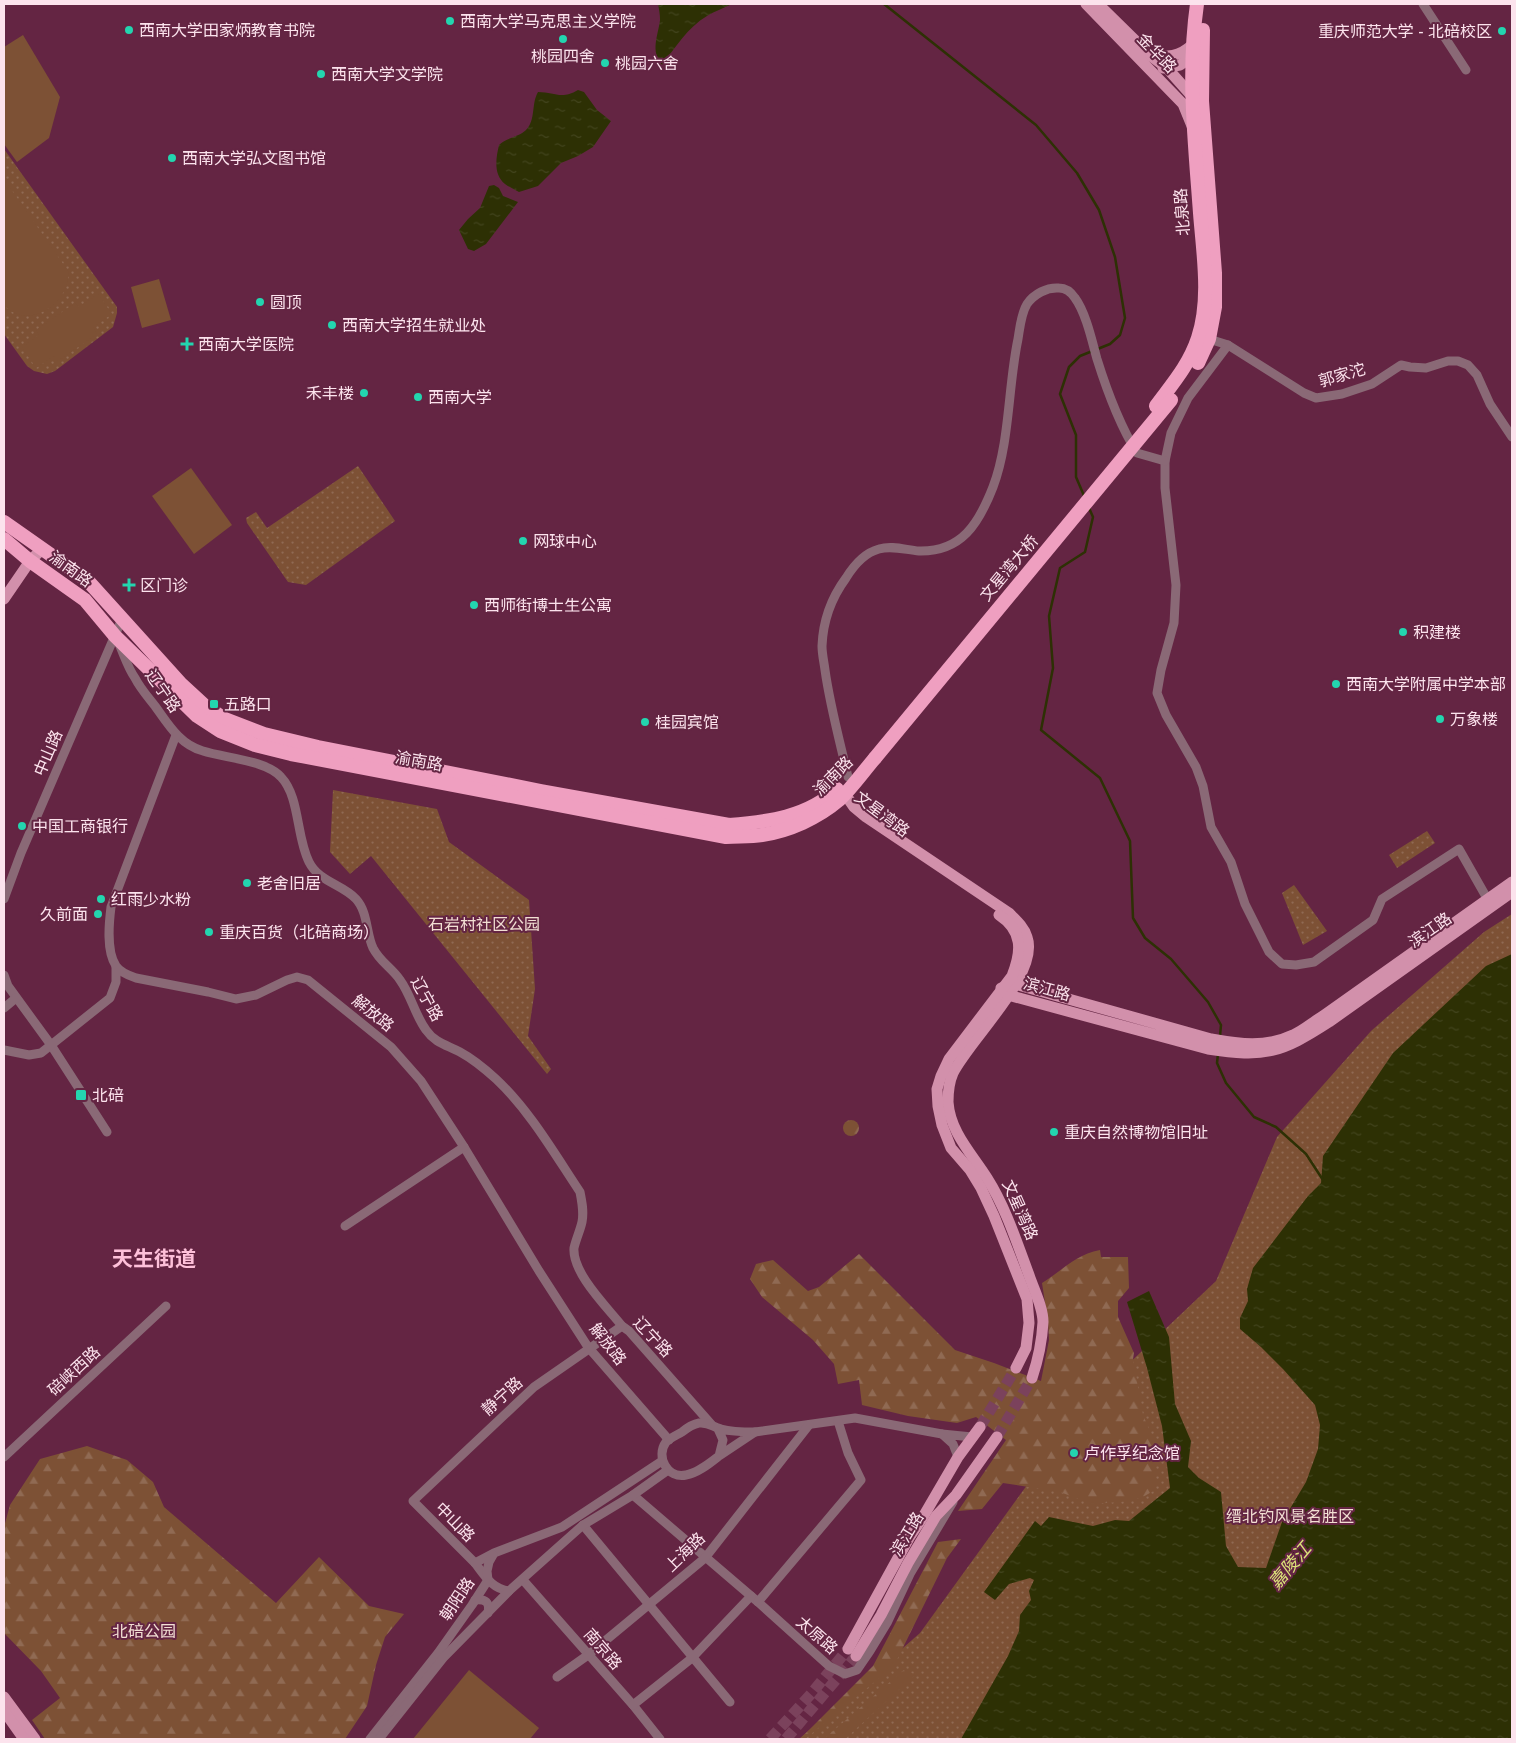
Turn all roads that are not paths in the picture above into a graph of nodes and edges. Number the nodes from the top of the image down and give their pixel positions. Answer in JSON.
{"nodes":[{"id":1,"x":1086,"y":4,"type":"edge"},
{"id":2,"x":1098,"y":4,"type":"edge"},
{"id":3,"x":1197,"y":4,"type":"edge"},
{"id":4,"x":1205,"y":4,"type":"edge"},
{"id":5,"x":1423,"y":4,"type":"edge"},
{"id":6,"x":1195,"y":50,"type":"junction"},
{"id":7,"x":1149,"y":61,"type":"junction"},
{"id":8,"x":1167,"y":68,"type":"junction"},
{"id":9,"x":1466,"y":70,"type":"dead end"},
{"id":10,"x":1197,"y":98,"type":"junction"},
{"id":11,"x":1194,"y":131,"type":"junction"},
{"id":12,"x":1209,"y":338,"type":"junction"},
{"id":13,"x":1228,"y":345,"type":"junction"},
{"id":14,"x":1171,"y":400,"type":"joint"},
{"id":15,"x":1156,"y":406,"type":"joint"},
{"id":16,"x":1512,"y":437,"type":"edge"},
{"id":17,"x":1165,"y":461,"type":"junction"},
{"id":18,"x":4,"y":522,"type":"edge"},
{"id":19,"x":4,"y":539,"type":"edge"},
{"id":20,"x":42,"y":549,"type":"junction"},
{"id":21,"x":30,"y":561,"type":"junction"},
{"id":22,"x":4,"y":600,"type":"edge"},
{"id":23,"x":122,"y":619,"type":"junction"},
{"id":24,"x":115,"y":636,"type":"junction"},
{"id":25,"x":176,"y":735,"type":"junction"},
{"id":26,"x":872,"y":756,"type":"junction"},
{"id":27,"x":848,"y":778,"type":"junction"},
{"id":28,"x":839,"y":795,"type":"junction"},
{"id":29,"x":1512,"y":882,"type":"edge"},
{"id":30,"x":1512,"y":892,"type":"edge"},
{"id":31,"x":4,"y":898,"type":"edge"},
{"id":32,"x":1488,"y":900,"type":"junction"},
{"id":33,"x":116,"y":967,"type":"junction"},
{"id":34,"x":4,"y":975,"type":"edge"},
{"id":35,"x":1015,"y":984,"type":"junction"},
{"id":36,"x":1005,"y":991,"type":"junction"},
{"id":37,"x":16,"y":998,"type":"junction"},
{"id":38,"x":4,"y":1008,"type":"edge"},
{"id":39,"x":1140,"y":1025,"type":"junction"},
{"id":40,"x":1296,"y":1038,"type":"junction"},
{"id":41,"x":51,"y":1045,"type":"junction"},
{"id":42,"x":4,"y":1050,"type":"edge"},
{"id":43,"x":105,"y":1128,"type":"dead end"},
{"id":44,"x":464,"y":1147,"type":"junction"},
{"id":45,"x":345,"y":1226,"type":"dead end"},
{"id":46,"x":166,"y":1306,"type":"dead end"},
{"id":47,"x":622,"y":1326,"type":"junction"},
{"id":48,"x":588,"y":1348,"type":"junction"},
{"id":49,"x":1016,"y":1368,"type":"tunnel mouth"},
{"id":50,"x":1032,"y":1378,"type":"tunnel mouth"},
{"id":51,"x":838,"y":1421,"type":"junction"},
{"id":52,"x":809,"y":1425,"type":"junction"},
{"id":53,"x":715,"y":1426,"type":"junction"},
{"id":54,"x":980,"y":1427,"type":"tunnel mouth"},
{"id":55,"x":755,"y":1432,"type":"junction"},
{"id":56,"x":942,"y":1434,"type":"junction"},
{"id":57,"x":972,"y":1437,"type":"junction"},
{"id":58,"x":997,"y":1437,"type":"tunnel mouth"},
{"id":59,"x":669,"y":1440,"type":"junction"},
{"id":60,"x":719,"y":1456,"type":"junction"},
{"id":61,"x":958,"y":1456,"type":"junction"},
{"id":62,"x":4,"y":1457,"type":"edge"},
{"id":63,"x":662,"y":1461,"type":"junction"},
{"id":64,"x":668,"y":1470,"type":"junction"},
{"id":65,"x":633,"y":1495,"type":"junction"},
{"id":66,"x":956,"y":1495,"type":"junction"},
{"id":67,"x":413,"y":1501,"type":"joint"},
{"id":68,"x":583,"y":1525,"type":"junction"},
{"id":69,"x":494,"y":1553,"type":"junction"},
{"id":70,"x":705,"y":1558,"type":"junction"},
{"id":71,"x":475,"y":1563,"type":"junction"},
{"id":72,"x":488,"y":1580,"type":"junction"},
{"id":73,"x":523,"y":1580,"type":"junction"},
{"id":74,"x":509,"y":1591,"type":"junction"},
{"id":75,"x":754,"y":1599,"type":"junction"},
{"id":76,"x":475,"y":1600,"type":"junction"},
{"id":77,"x":648,"y":1605,"type":"junction"},
{"id":78,"x":488,"y":1613,"type":"junction"},
{"id":79,"x":588,"y":1655,"type":"junction"},
{"id":80,"x":692,"y":1658,"type":"junction"},
{"id":81,"x":557,"y":1677,"type":"dead end"},
{"id":82,"x":4,"y":1697,"type":"edge"},
{"id":83,"x":730,"y":1702,"type":"dead end"},
{"id":84,"x":632,"y":1704,"type":"junction"},
{"id":85,"x":4,"y":1711,"type":"edge"},
{"id":86,"x":24,"y":1739,"type":"edge"},
{"id":87,"x":35,"y":1739,"type":"edge"},
{"id":88,"x":370,"y":1739,"type":"edge"},
{"id":89,"x":379,"y":1739,"type":"edge"},
{"id":90,"x":660,"y":1739,"type":"edge"}],
"edges":[{"from":1,"to":7,"type":"main road","name":"金华路"},
{"from":2,"to":7,"type":"main road","name":"金华路"},
{"from":3,"to":6,"type":"highway","name":"北泉路"},
{"from":4,"to":6,"type":"highway","name":"北泉路"},
{"from":5,"to":9,"type":"street"},
{"from":6,"to":7,"type":"main road","name":"金华路"},
{"from":6,"to":8,"type":"main road"},
{"from":6,"to":10,"type":"highway","name":"北泉路"},
{"from":7,"to":8,"type":"main road"},
{"from":7,"to":11,"type":"main road","name":"金华路"},
{"from":8,"to":10,"type":"main road"},
{"from":10,"to":11,"type":"highway","name":"北泉路"},
{"from":10,"to":12,"type":"highway","name":"北泉路"},
{"from":11,"to":15,"type":"highway","name":"北泉路"},
{"from":12,"to":13,"type":"street","name":"郭家沱"},
{"from":12,"to":14,"type":"highway","name":"北泉路"},
{"from":13,"to":16,"type":"street","name":"郭家沱"},
{"from":13,"to":17,"type":"street"},
{"from":14,"to":26,"type":"highway","name":"文星湾大桥","bridge":true},
{"from":15,"to":26,"type":"highway","name":"文星湾大桥"},
{"from":17,"to":27,"type":"street"},
{"from":17,"to":32,"type":"street"},
{"from":18,"to":20,"type":"highway","name":"渝南路"},
{"from":19,"to":21,"type":"highway","name":"渝南路"},
{"from":20,"to":21,"type":"main road"},
{"from":20,"to":23,"type":"highway","name":"渝南路"},
{"from":21,"to":22,"type":"main road"},
{"from":21,"to":24,"type":"highway","name":"渝南路"},
{"from":23,"to":24,"type":"street","name":"中山路"},
{"from":23,"to":28,"type":"highway","name":"渝南路"},
{"from":24,"to":25,"type":"street","name":"辽宁路"},
{"from":24,"to":28,"type":"highway","name":"渝南路"},
{"from":24,"to":31,"type":"street","name":"中山路"},
{"from":25,"to":33,"type":"street"},
{"from":25,"to":47,"type":"street","name":"辽宁路"},
{"from":26,"to":27,"type":"highway","name":"渝南路"},
{"from":26,"to":28,"type":"highway","name":"渝南路"},
{"from":27,"to":28,"type":"highway","name":"渝南路"},
{"from":28,"to":35,"type":"main road","name":"文星湾路"},
{"from":28,"to":36,"type":"main road","name":"文星湾路"},
{"from":29,"to":32,"type":"main road","name":"滨江路"},
{"from":30,"to":40,"type":"main road","name":"滨江路"},
{"from":32,"to":40,"type":"main road","name":"滨江路"},
{"from":33,"to":41,"type":"street"},
{"from":33,"to":44,"type":"street","name":"解放路"},
{"from":34,"to":37,"type":"street"},
{"from":35,"to":36,"type":"main road","name":"文星湾路"},
{"from":35,"to":39,"type":"main road","name":"滨江路"},
{"from":36,"to":39,"type":"main road","name":"滨江路"},
{"from":36,"to":49,"type":"main road","name":"文星湾路"},
{"from":36,"to":50,"type":"main road","name":"文星湾路"},
{"from":37,"to":38,"type":"street"},
{"from":37,"to":41,"type":"street"},
{"from":39,"to":40,"type":"main road","name":"滨江路"},
{"from":41,"to":42,"type":"street"},
{"from":41,"to":43,"type":"street"},
{"from":44,"to":45,"type":"street"},
{"from":44,"to":48,"type":"street","name":"解放路"},
{"from":46,"to":62,"type":"street","name":"碚峡西路"},
{"from":47,"to":48,"type":"street","name":"静宁路"},
{"from":47,"to":53,"type":"street","name":"辽宁路"},
{"from":48,"to":59,"type":"street","name":"解放路"},
{"from":48,"to":67,"type":"street","name":"静宁路"},
{"from":51,"to":52,"type":"street"},
{"from":51,"to":56,"type":"street"},
{"from":51,"to":75,"type":"street"},
{"from":52,"to":55,"type":"street"},
{"from":52,"to":70,"type":"street","name":"上海路"},
{"from":53,"to":55,"type":"street"},
{"from":53,"to":59,"type":"street"},
{"from":53,"to":60,"type":"street"},
{"from":54,"to":57,"type":"main road","name":"滨江路"},
{"from":55,"to":60,"type":"street"},
{"from":56,"to":57,"type":"street"},
{"from":56,"to":61,"type":"street"},
{"from":57,"to":61,"type":"main road","name":"滨江路"},
{"from":58,"to":66,"type":"main road","name":"滨江路"},
{"from":59,"to":63,"type":"street"},
{"from":60,"to":64,"type":"street"},
{"from":61,"to":66,"type":"main road","name":"滨江路"},
{"from":63,"to":64,"type":"street"},
{"from":63,"to":69,"type":"street"},
{"from":64,"to":65,"type":"street"},
{"from":65,"to":68,"type":"street"},
{"from":65,"to":70,"type":"street","name":"太原路"},
{"from":66,"to":75,"type":"street","name":"太原路"},
{"from":67,"to":71,"type":"street","name":"中山路"},
{"from":68,"to":73,"type":"street"},
{"from":68,"to":77,"type":"street"},
{"from":69,"to":71,"type":"street"},
{"from":69,"to":72,"type":"street","name":"朝阳路"},
{"from":70,"to":75,"type":"street","name":"太原路"},
{"from":70,"to":77,"type":"street","name":"上海路"},
{"from":71,"to":72,"type":"street","name":"中山路"},
{"from":72,"to":74,"type":"street"},
{"from":72,"to":76,"type":"street","name":"朝阳路"},
{"from":73,"to":74,"type":"street"},
{"from":73,"to":79,"type":"street","name":"南京路"},
{"from":74,"to":78,"type":"street"},
{"from":75,"to":80,"type":"street"},
{"from":76,"to":78,"type":"street"},
{"from":76,"to":88,"type":"street","name":"朝阳路"},
{"from":77,"to":79,"type":"street","name":"上海路"},
{"from":77,"to":80,"type":"street"},
{"from":78,"to":89,"type":"street"},
{"from":79,"to":81,"type":"street","name":"上海路"},
{"from":79,"to":84,"type":"street","name":"南京路"},
{"from":80,"to":83,"type":"street"},
{"from":80,"to":84,"type":"street"},
{"from":82,"to":87,"type":"main road"},
{"from":84,"to":90,"type":"street","name":"南京路"},
{"from":85,"to":86,"type":"main road"}]}
